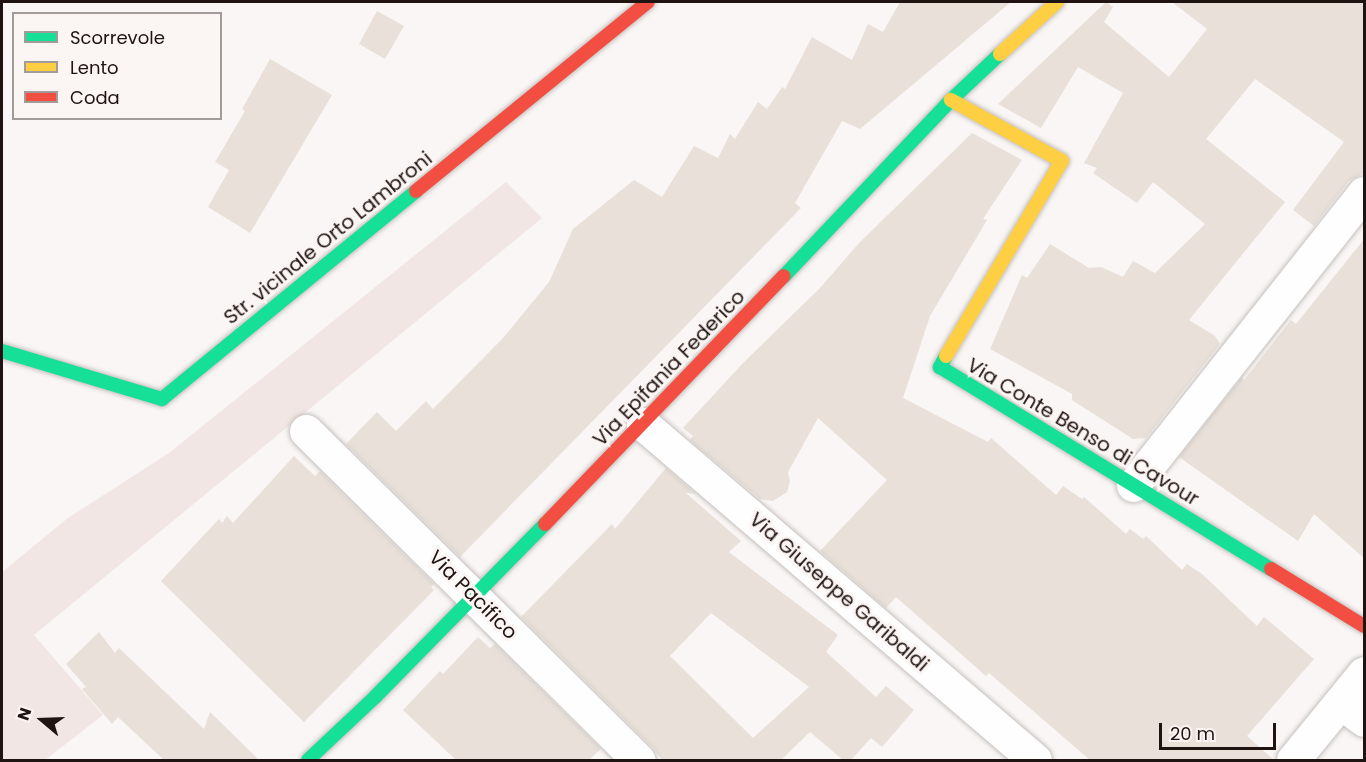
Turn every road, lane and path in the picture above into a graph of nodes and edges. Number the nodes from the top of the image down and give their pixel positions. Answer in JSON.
{"nodes":[{"id":1,"x":648,"y":2,"type":"edge"},
{"id":2,"x":1057,"y":2,"type":"edge"},
{"id":3,"x":951,"y":100,"type":"junction"},
{"id":4,"x":1365,"y":193,"type":"edge"},
{"id":5,"x":2,"y":351,"type":"edge"},
{"id":6,"x":643,"y":424,"type":"junction"},
{"id":7,"x":306,"y":431,"type":"dead end"},
{"id":8,"x":1132,"y":485,"type":"junction"},
{"id":9,"x":474,"y":596,"type":"junction"},
{"id":10,"x":1365,"y":626,"type":"edge"},
{"id":11,"x":1365,"y":673,"type":"edge"},
{"id":12,"x":1353,"y":712,"type":"edge"},
{"id":13,"x":630,"y":757,"type":"edge"},
{"id":14,"x":308,"y":760,"type":"edge"},
{"id":15,"x":1035,"y":760,"type":"edge"},
{"id":16,"x":1293,"y":760,"type":"edge"}],
"edges":[{"from":1,"to":5,"type":"street","name":"Str. vicinale Orto Lambroni"},
{"from":2,"to":3,"type":"street","name":"Via Epifania Federico"},
{"from":3,"to":6,"type":"street","name":"Via Epifania Federico"},
{"from":3,"to":8,"type":"street","name":"Via Conte Benso di Cavour"},
{"from":4,"to":8,"type":"street"},
{"from":6,"to":9,"type":"street","name":"Via Epifania Federico"},
{"from":6,"to":15,"type":"street","name":"Via Giuseppe Garibaldi"},
{"from":7,"to":9,"type":"street","name":"Via Pacifico"},
{"from":8,"to":10,"type":"street","name":"Via Conte Benso di Cavour"},
{"from":9,"to":13,"type":"street","name":"Via Pacifico"},
{"from":9,"to":14,"type":"street","name":"Via Epifania Federico"},
{"from":11,"to":12,"type":"street"},
{"from":12,"to":16,"type":"street"}]}
